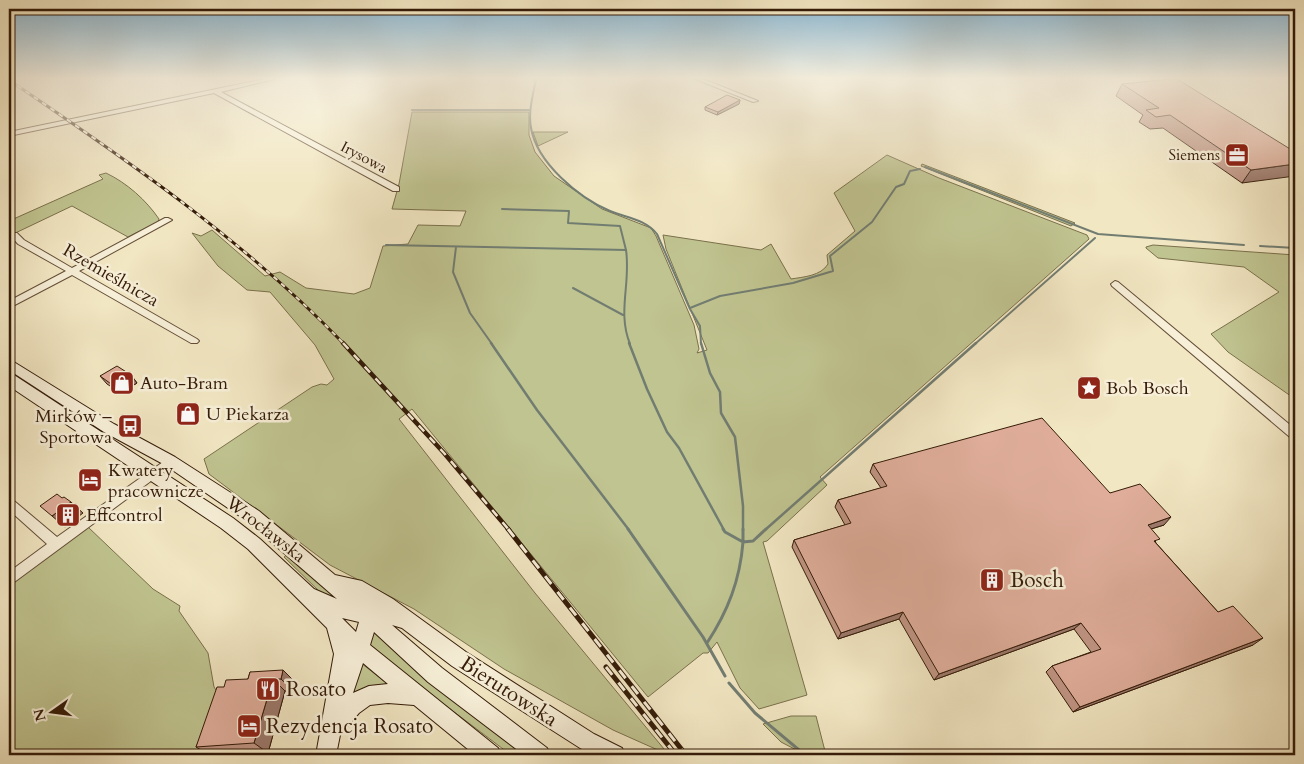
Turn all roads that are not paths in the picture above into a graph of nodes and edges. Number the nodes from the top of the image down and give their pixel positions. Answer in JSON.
{"nodes":[{"id":1,"x":102,"y":115,"type":"edge"},
{"id":2,"x":259,"y":115,"type":"edge"},
{"id":3,"x":9,"y":134,"type":"edge"},
{"id":4,"x":396,"y":189,"type":"dead end"},
{"id":5,"x":168,"y":220,"type":"dead end"},
{"id":6,"x":14,"y":235,"type":"dead end"},
{"id":7,"x":72,"y":271,"type":"junction"},
{"id":8,"x":1115,"y":284,"type":"dead end"},
{"id":9,"x":9,"y":305,"type":"edge"},
{"id":10,"x":194,"y":341,"type":"dead end"},
{"id":11,"x":9,"y":364,"type":"edge"},
{"id":12,"x":9,"y":379,"type":"edge"},
{"id":13,"x":1295,"y":436,"type":"edge"},
{"id":14,"x":170,"y":461,"type":"junction"},
{"id":15,"x":154,"y":474,"type":"junction"},
{"id":16,"x":9,"y":503,"type":"edge"},
{"id":17,"x":56,"y":544,"type":"junction"},
{"id":18,"x":9,"y":579,"type":"edge"},
{"id":19,"x":331,"y":582,"type":"junction"},
{"id":20,"x":306,"y":593,"type":"junction"},
{"id":21,"x":364,"y":614,"type":"junction"},
{"id":22,"x":408,"y":621,"type":"junction"},
{"id":23,"x":339,"y":629,"type":"junction"},
{"id":24,"x":359,"y":648,"type":"junction"},
{"id":25,"x":418,"y":696,"type":"junction"},
{"id":26,"x":331,"y":728,"type":"junction"},
{"id":27,"x":326,"y":755,"type":"edge"},
{"id":28,"x":491,"y":755,"type":"edge"},
{"id":29,"x":540,"y":755,"type":"edge"},
{"id":30,"x":615,"y":755,"type":"edge"}],
"edges":[{"from":1,"to":3,"type":"street"},
{"from":2,"to":4,"type":"street","name":"Irysowa"},
{"from":5,"to":7,"type":"street"},
{"from":6,"to":7,"type":"street","name":"Rzemieślnicza"},
{"from":7,"to":9,"type":"street"},
{"from":7,"to":10,"type":"street","name":"Rzemieślnicza"},
{"from":8,"to":13,"type":"street"},
{"from":11,"to":14,"type":"main road","name":"Wrocławska"},
{"from":12,"to":15,"type":"main road","name":"Wrocławska"},
{"from":14,"to":15,"type":"street"},
{"from":14,"to":19,"type":"main road","name":"Wrocławska"},
{"from":15,"to":17,"type":"street"},
{"from":15,"to":20,"type":"main road","name":"Wrocławska"},
{"from":16,"to":17,"type":"street"},
{"from":17,"to":18,"type":"street"},
{"from":19,"to":21,"type":"main road","name":"Wrocławska"},
{"from":19,"to":22,"type":"main road","name":"Bierutowska"},
{"from":20,"to":21,"type":"main road","name":"Wrocławska"},
{"from":20,"to":23,"type":"main road","name":"Wrocławska"},
{"from":21,"to":22,"type":"main road","name":"Bierutowska"},
{"from":21,"to":24,"type":"main road"},
{"from":21,"to":29,"type":"main road"},
{"from":22,"to":30,"type":"main road","name":"Bierutowska"},
{"from":23,"to":24,"type":"main road","name":"Wrocławska"},
{"from":23,"to":26,"type":"main road"},
{"from":24,"to":25,"type":"main road","name":"Wrocławska"},
{"from":24,"to":26,"type":"main road"},
{"from":25,"to":26,"type":"main road"},
{"from":25,"to":28,"type":"main road","name":"Wrocławska"},
{"from":26,"to":27,"type":"main road"}]}
